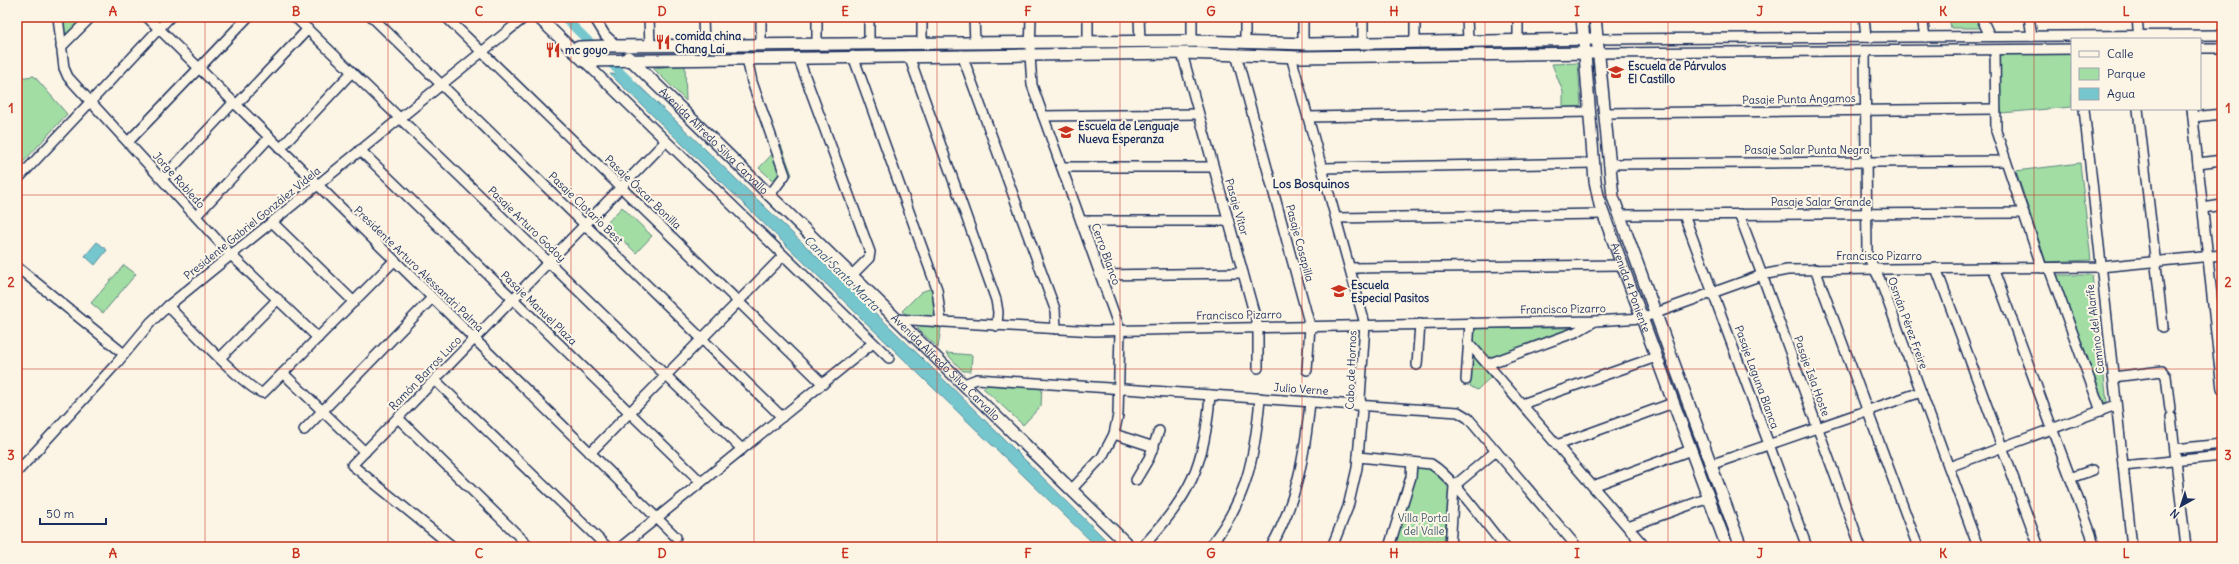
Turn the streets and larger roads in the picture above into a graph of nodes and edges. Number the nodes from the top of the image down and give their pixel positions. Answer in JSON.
{"nodes":[{"id":1,"x":58,"y":17,"type":"edge"},
{"id":2,"x":91,"y":17,"type":"edge"},
{"id":3,"x":147,"y":17,"type":"edge"},
{"id":4,"x":170,"y":17,"type":"edge"},
{"id":5,"x":248,"y":17,"type":"edge"},
{"id":6,"x":295,"y":17,"type":"edge"},
{"id":7,"x":372,"y":17,"type":"edge"},
{"id":8,"x":446,"y":17,"type":"edge"},
{"id":9,"x":525,"y":17,"type":"edge"},
{"id":10,"x":538,"y":17,"type":"edge"},
{"id":11,"x":547,"y":17,"type":"edge"},
{"id":12,"x":594,"y":17,"type":"edge"},
{"id":13,"x":649,"y":17,"type":"edge"},
{"id":14,"x":704,"y":17,"type":"edge"},
{"id":15,"x":761,"y":17,"type":"edge"},
{"id":16,"x":817,"y":17,"type":"edge"},
{"id":17,"x":869,"y":17,"type":"edge"},
{"id":18,"x":922,"y":17,"type":"edge"},
{"id":19,"x":974,"y":17,"type":"edge"},
{"id":20,"x":1031,"y":17,"type":"edge"},
{"id":21,"x":1088,"y":17,"type":"edge"},
{"id":22,"x":1139,"y":17,"type":"edge"},
{"id":23,"x":1192,"y":17,"type":"edge"},
{"id":24,"x":1245,"y":17,"type":"edge"},
{"id":25,"x":1303,"y":17,"type":"edge"},
{"id":26,"x":1363,"y":17,"type":"edge"},
{"id":27,"x":1415,"y":17,"type":"edge"},
{"id":28,"x":1467,"y":17,"type":"edge"},
{"id":29,"x":1518,"y":17,"type":"edge"},
{"id":30,"x":1582,"y":17,"type":"edge"},
{"id":31,"x":1595,"y":17,"type":"edge"},
{"id":32,"x":1864,"y":17,"type":"edge"},
{"id":33,"x":1922,"y":17,"type":"edge"},
{"id":34,"x":1981,"y":17,"type":"edge"},
{"id":35,"x":2029,"y":17,"type":"edge"},
{"id":36,"x":2137,"y":17,"type":"edge"},
{"id":37,"x":159,"y":29,"type":"junction"},
{"id":38,"x":308,"y":29,"type":"junction"},
{"id":39,"x":1990,"y":36,"type":"junction"},
{"id":40,"x":2032,"y":36,"type":"junction"},
{"id":41,"x":2222,"y":36,"type":"edge"},
{"id":42,"x":1866,"y":37,"type":"junction"},
{"id":43,"x":1925,"y":37,"type":"junction"},
{"id":44,"x":2076,"y":37,"type":"edge"},
{"id":45,"x":2139,"y":37,"type":"edge"},
{"id":46,"x":1597,"y":39,"type":"junction"},
{"id":47,"x":1584,"y":40,"type":"junction"},
{"id":48,"x":1140,"y":41,"type":"junction"},
{"id":49,"x":1192,"y":41,"type":"junction"},
{"id":50,"x":1468,"y":41,"type":"junction"},
{"id":51,"x":1518,"y":41,"type":"junction"},
{"id":52,"x":1031,"y":42,"type":"junction"},
{"id":53,"x":1088,"y":42,"type":"junction"},
{"id":54,"x":1245,"y":42,"type":"junction"},
{"id":55,"x":1363,"y":42,"type":"junction"},
{"id":56,"x":1415,"y":42,"type":"junction"},
{"id":57,"x":922,"y":43,"type":"junction"},
{"id":58,"x":975,"y":43,"type":"junction"},
{"id":59,"x":817,"y":44,"type":"junction"},
{"id":60,"x":869,"y":44,"type":"junction"},
{"id":61,"x":1304,"y":44,"type":"junction"},
{"id":62,"x":761,"y":45,"type":"junction"},
{"id":63,"x":613,"y":46,"type":"junction"},
{"id":64,"x":650,"y":46,"type":"junction"},
{"id":65,"x":704,"y":46,"type":"junction"},
{"id":66,"x":61,"y":47,"type":"junction"},
{"id":67,"x":578,"y":48,"type":"junction"},
{"id":68,"x":2201,"y":48,"type":"edge"},
{"id":69,"x":2222,"y":48,"type":"edge"},
{"id":70,"x":2071,"y":49,"type":"edge"},
{"id":71,"x":1995,"y":50,"type":"junction"},
{"id":72,"x":482,"y":51,"type":"junction"},
{"id":73,"x":1865,"y":51,"type":"junction"},
{"id":74,"x":1182,"y":53,"type":"junction"},
{"id":75,"x":1585,"y":53,"type":"junction"},
{"id":76,"x":1599,"y":53,"type":"junction"},
{"id":77,"x":1236,"y":54,"type":"junction"},
{"id":78,"x":962,"y":55,"type":"junction"},
{"id":79,"x":1030,"y":55,"type":"junction"},
{"id":80,"x":853,"y":56,"type":"junction"},
{"id":81,"x":909,"y":56,"type":"junction"},
{"id":82,"x":1291,"y":56,"type":"junction"},
{"id":83,"x":798,"y":57,"type":"junction"},
{"id":84,"x":747,"y":58,"type":"junction"},
{"id":85,"x":627,"y":60,"type":"junction"},
{"id":86,"x":584,"y":61,"type":"junction"},
{"id":87,"x":198,"y":68,"type":"junction"},
{"id":88,"x":352,"y":72,"type":"junction"},
{"id":89,"x":442,"y":84,"type":"junction"},
{"id":90,"x":91,"y":101,"type":"junction"},
{"id":91,"x":234,"y":104,"type":"junction"},
{"id":92,"x":1995,"y":109,"type":"junction"},
{"id":93,"x":1865,"y":110,"type":"junction"},
{"id":94,"x":2084,"y":110,"type":"edge"},
{"id":95,"x":2138,"y":110,"type":"edge"},
{"id":96,"x":1590,"y":112,"type":"junction"},
{"id":97,"x":1604,"y":112,"type":"junction"},
{"id":98,"x":2193,"y":113,"type":"edge"},
{"id":99,"x":1198,"y":114,"type":"junction"},
{"id":100,"x":2222,"y":114,"type":"edge"},
{"id":101,"x":1043,"y":116,"type":"junction"},
{"id":102,"x":400,"y":118,"type":"junction"},
{"id":103,"x":1308,"y":118,"type":"junction"},
{"id":104,"x":269,"y":138,"type":"junction"},
{"id":105,"x":128,"y":142,"type":"junction"},
{"id":106,"x":665,"y":142,"type":"junction"},
{"id":107,"x":280,"y":149,"type":"junction"},
{"id":108,"x":360,"y":150,"type":"junction"},
{"id":109,"x":2222,"y":160,"type":"edge"},
{"id":110,"x":2006,"y":161,"type":"junction"},
{"id":111,"x":1865,"y":162,"type":"junction"},
{"id":112,"x":1594,"y":163,"type":"junction"},
{"id":113,"x":2198,"y":163,"type":"junction"},
{"id":114,"x":1609,"y":164,"type":"junction"},
{"id":115,"x":1062,"y":167,"type":"junction"},
{"id":116,"x":1213,"y":167,"type":"junction"},
{"id":117,"x":1322,"y":168,"type":"junction"},
{"id":118,"x":162,"y":179,"type":"junction"},
{"id":119,"x":17,"y":180,"type":"edge"},
{"id":120,"x":317,"y":185,"type":"junction"},
{"id":121,"x":621,"y":187,"type":"junction"},
{"id":122,"x":770,"y":196,"type":"junction"},
{"id":123,"x":2222,"y":205,"type":"edge"},
{"id":124,"x":2203,"y":208,"type":"junction"},
{"id":125,"x":2024,"y":213,"type":"junction"},
{"id":126,"x":1603,"y":214,"type":"junction"},
{"id":127,"x":1738,"y":214,"type":"junction"},
{"id":128,"x":1866,"y":214,"type":"junction"},
{"id":129,"x":1619,"y":215,"type":"junction"},
{"id":130,"x":1684,"y":215,"type":"junction"},
{"id":131,"x":196,"y":216,"type":"junction"},
{"id":132,"x":1336,"y":218,"type":"junction"},
{"id":133,"x":1228,"y":220,"type":"junction"},
{"id":134,"x":1081,"y":221,"type":"junction"},
{"id":135,"x":272,"y":222,"type":"junction"},
{"id":136,"x":586,"y":224,"type":"junction"},
{"id":137,"x":231,"y":255,"type":"junction"},
{"id":138,"x":2222,"y":255,"type":"edge"},
{"id":139,"x":783,"y":256,"type":"junction"},
{"id":140,"x":2208,"y":257,"type":"junction"},
{"id":141,"x":394,"y":261,"type":"junction"},
{"id":142,"x":549,"y":262,"type":"junction"},
{"id":143,"x":2155,"y":262,"type":"junction"},
{"id":144,"x":1622,"y":265,"type":"junction"},
{"id":145,"x":17,"y":267,"type":"edge"},
{"id":146,"x":2100,"y":267,"type":"junction"},
{"id":147,"x":1350,"y":268,"type":"junction"},
{"id":148,"x":1873,"y":268,"type":"junction"},
{"id":149,"x":1936,"y":268,"type":"junction"},
{"id":150,"x":1993,"y":268,"type":"junction"},
{"id":151,"x":2046,"y":268,"type":"junction"},
{"id":152,"x":1815,"y":269,"type":"junction"},
{"id":153,"x":1243,"y":273,"type":"junction"},
{"id":154,"x":1100,"y":275,"type":"junction"},
{"id":155,"x":1762,"y":275,"type":"junction"},
{"id":156,"x":851,"y":276,"type":"junction"},
{"id":157,"x":1713,"y":293,"type":"junction"},
{"id":158,"x":432,"y":298,"type":"junction"},
{"id":159,"x":278,"y":299,"type":"junction"},
{"id":160,"x":513,"y":299,"type":"junction"},
{"id":161,"x":354,"y":302,"type":"junction"},
{"id":162,"x":738,"y":302,"type":"junction"},
{"id":163,"x":168,"y":306,"type":"junction"},
{"id":164,"x":2218,"y":307,"type":"edge"},
{"id":165,"x":1655,"y":313,"type":"junction"},
{"id":166,"x":1642,"y":318,"type":"junction"},
{"id":167,"x":895,"y":319,"type":"junction"},
{"id":168,"x":1595,"y":321,"type":"junction"},
{"id":169,"x":941,"y":322,"type":"junction"},
{"id":170,"x":1470,"y":323,"type":"junction"},
{"id":171,"x":1366,"y":324,"type":"junction"},
{"id":172,"x":1420,"y":324,"type":"junction"},
{"id":173,"x":997,"y":326,"type":"junction"},
{"id":174,"x":1310,"y":326,"type":"junction"},
{"id":175,"x":1258,"y":327,"type":"junction"},
{"id":176,"x":2163,"y":327,"type":"dead end"},
{"id":177,"x":1056,"y":329,"type":"junction"},
{"id":178,"x":1120,"y":330,"type":"junction"},
{"id":179,"x":318,"y":338,"type":"junction"},
{"id":180,"x":702,"y":338,"type":"junction"},
{"id":181,"x":474,"y":339,"type":"junction"},
{"id":182,"x":1468,"y":342,"type":"junction"},
{"id":183,"x":873,"y":343,"type":"junction"},
{"id":184,"x":124,"y":354,"type":"junction"},
{"id":185,"x":2220,"y":354,"type":"edge"},
{"id":186,"x":1656,"y":357,"type":"junction"},
{"id":187,"x":220,"y":358,"type":"junction"},
{"id":188,"x":889,"y":358,"type":"dead end"},
{"id":189,"x":1488,"y":364,"type":"junction"},
{"id":190,"x":1417,"y":365,"type":"dead end"},
{"id":191,"x":1258,"y":368,"type":"dead end"},
{"id":192,"x":1307,"y":370,"type":"dead end"},
{"id":193,"x":284,"y":374,"type":"junction"},
{"id":194,"x":666,"y":375,"type":"junction"},
{"id":195,"x":2113,"y":377,"type":"junction"},
{"id":196,"x":435,"y":380,"type":"junction"},
{"id":197,"x":1466,"y":380,"type":"dead end"},
{"id":198,"x":823,"y":384,"type":"junction"},
{"id":199,"x":964,"y":384,"type":"junction"},
{"id":200,"x":1119,"y":388,"type":"junction"},
{"id":201,"x":2222,"y":389,"type":"edge"},
{"id":202,"x":1921,"y":392,"type":"junction"},
{"id":203,"x":1210,"y":395,"type":"junction"},
{"id":204,"x":1260,"y":398,"type":"junction"},
{"id":205,"x":1310,"y":402,"type":"junction"},
{"id":206,"x":1673,"y":403,"type":"junction"},
{"id":207,"x":1522,"y":404,"type":"junction"},
{"id":208,"x":1361,"y":405,"type":"junction"},
{"id":209,"x":2116,"y":405,"type":"junction"},
{"id":210,"x":323,"y":411,"type":"junction"},
{"id":211,"x":1867,"y":411,"type":"junction"},
{"id":212,"x":2101,"y":411,"type":"junction"},
{"id":213,"x":629,"y":413,"type":"junction"},
{"id":214,"x":782,"y":417,"type":"junction"},
{"id":215,"x":398,"y":418,"type":"junction"},
{"id":216,"x":1818,"y":428,"type":"junction"},
{"id":217,"x":2052,"y":429,"type":"junction"},
{"id":218,"x":304,"y":430,"type":"dead end"},
{"id":219,"x":1159,"y":431,"type":"dead end"},
{"id":220,"x":1114,"y":434,"type":"junction"},
{"id":221,"x":2222,"y":444,"type":"edge"},
{"id":222,"x":1557,"y":445,"type":"junction"},
{"id":223,"x":1769,"y":445,"type":"junction"},
{"id":224,"x":1154,"y":447,"type":"junction"},
{"id":225,"x":2002,"y":447,"type":"junction"},
{"id":226,"x":742,"y":449,"type":"junction"},
{"id":227,"x":2175,"y":449,"type":"junction"},
{"id":228,"x":1691,"y":450,"type":"junction"},
{"id":229,"x":1496,"y":451,"type":"junction"},
{"id":230,"x":365,"y":452,"type":"junction"},
{"id":231,"x":590,"y":453,"type":"junction"},
{"id":232,"x":2222,"y":456,"type":"edge"},
{"id":233,"x":1358,"y":457,"type":"junction"},
{"id":234,"x":2176,"y":461,"type":"junction"},
{"id":235,"x":1412,"y":462,"type":"junction"},
{"id":236,"x":1710,"y":465,"type":"junction"},
{"id":237,"x":1949,"y":466,"type":"junction"},
{"id":238,"x":2123,"y":466,"type":"junction"},
{"id":239,"x":2093,"y":470,"type":"dead end"},
{"id":240,"x":17,"y":472,"type":"edge"},
{"id":241,"x":2070,"y":478,"type":"junction"},
{"id":242,"x":1136,"y":480,"type":"dead end"},
{"id":243,"x":701,"y":482,"type":"junction"},
{"id":244,"x":1454,"y":486,"type":"junction"},
{"id":245,"x":1592,"y":486,"type":"junction"},
{"id":246,"x":1071,"y":490,"type":"junction"},
{"id":247,"x":1709,"y":498,"type":"junction"},
{"id":248,"x":657,"y":518,"type":"junction"},
{"id":249,"x":1628,"y":527,"type":"junction"},
{"id":250,"x":676,"y":537,"type":"dead end"},
{"id":251,"x":1502,"y":545,"type":"edge"},
{"id":252,"x":453,"y":547,"type":"edge"},
{"id":253,"x":530,"y":547,"type":"edge"},
{"id":254,"x":607,"y":547,"type":"edge"},
{"id":255,"x":621,"y":547,"type":"edge"},
{"id":256,"x":1130,"y":547,"type":"edge"},
{"id":257,"x":1142,"y":547,"type":"edge"},
{"id":258,"x":1209,"y":547,"type":"edge"},
{"id":259,"x":1271,"y":547,"type":"edge"},
{"id":260,"x":1332,"y":547,"type":"edge"},
{"id":261,"x":1389,"y":547,"type":"edge"},
{"id":262,"x":1450,"y":547,"type":"edge"},
{"id":263,"x":1577,"y":547,"type":"edge"},
{"id":264,"x":1645,"y":547,"type":"edge"},
{"id":265,"x":1727,"y":547,"type":"edge"},
{"id":266,"x":1741,"y":547,"type":"edge"},
{"id":267,"x":1807,"y":547,"type":"edge"},
{"id":268,"x":1861,"y":547,"type":"edge"},
{"id":269,"x":1918,"y":547,"type":"edge"},
{"id":270,"x":1978,"y":547,"type":"edge"},
{"id":271,"x":2039,"y":547,"type":"edge"},
{"id":272,"x":2094,"y":547,"type":"edge"},
{"id":273,"x":2132,"y":547,"type":"edge"},
{"id":274,"x":2186,"y":547,"type":"edge"}],
"edges":[{"from":1,"to":66,"type":"street","name":"Jorge Robledo"},
{"from":2,"to":66,"type":"street"},
{"from":3,"to":37,"type":"street","name":"Presidente Arturo Alessandri Palma"},
{"from":4,"to":37,"type":"street"},
{"from":5,"to":87,"type":"street"},
{"from":6,"to":38,"type":"street","name":"Pasaje Arturo Godoy"},
{"from":7,"to":89,"type":"street","name":"Pasaje Clotario Best"},
{"from":8,"to":72,"type":"street","name":"Pasaje Óscar Bonilla"},
{"from":9,"to":72,"type":"street","name":"Presidente Gabriel González Videla"},
{"from":10,"to":67,"type":"street"},
{"from":11,"to":67,"type":"street"},
{"from":12,"to":63,"type":"street","name":"Avenida Alfredo Silva Carvallo"},
{"from":13,"to":64,"type":"street"},
{"from":14,"to":65,"type":"street"},
{"from":15,"to":62,"type":"street"},
{"from":16,"to":59,"type":"street"},
{"from":17,"to":60,"type":"street"},
{"from":18,"to":57,"type":"street"},
{"from":19,"to":58,"type":"street"},
{"from":20,"to":52,"type":"street","name":"Cerro Blanco"},
{"from":21,"to":53,"type":"street"},
{"from":22,"to":48,"type":"street"},
{"from":23,"to":49,"type":"street"},
{"from":24,"to":54,"type":"street"},
{"from":25,"to":61,"type":"street"},
{"from":26,"to":55,"type":"street"},
{"from":27,"to":56,"type":"street"},
{"from":28,"to":50,"type":"street"},
{"from":29,"to":51,"type":"street"},
{"from":30,"to":47,"type":"street","name":"Avenida 4 Poniente"},
{"from":31,"to":46,"type":"street","name":"Avenida 4 Poniente"},
{"from":32,"to":42,"type":"street"},
{"from":33,"to":43,"type":"street"},
{"from":34,"to":39,"type":"street"},
{"from":35,"to":40,"type":"street"},
{"from":36,"to":45,"type":"street"},
{"from":37,"to":87,"type":"street","name":"Presidente Arturo Alessandri Palma"},
{"from":37,"to":90,"type":"street"},
{"from":38,"to":88,"type":"street","name":"Pasaje Arturo Godoy"},
{"from":38,"to":91,"type":"street"},
{"from":39,"to":40,"type":"street"},
{"from":39,"to":43,"type":"street"},
{"from":40,"to":44,"type":"street"},
{"from":41,"to":45,"type":"street"},
{"from":42,"to":43,"type":"street"},
{"from":42,"to":46,"type":"street"},
{"from":44,"to":45,"type":"street"},
{"from":46,"to":47,"type":"street"},
{"from":46,"to":76,"type":"street","name":"Avenida 4 Poniente"},
{"from":47,"to":51,"type":"street"},
{"from":47,"to":75,"type":"street","name":"Avenida 4 Poniente"},
{"from":48,"to":49,"type":"street"},
{"from":48,"to":53,"type":"street"},
{"from":49,"to":54,"type":"street"},
{"from":50,"to":51,"type":"street"},
{"from":50,"to":56,"type":"street"},
{"from":52,"to":53,"type":"street"},
{"from":52,"to":58,"type":"street"},
{"from":52,"to":79,"type":"street","name":"Cerro Blanco"},
{"from":54,"to":61,"type":"street"},
{"from":55,"to":56,"type":"street"},
{"from":55,"to":61,"type":"street"},
{"from":57,"to":58,"type":"street"},
{"from":57,"to":60,"type":"street"},
{"from":59,"to":60,"type":"street"},
{"from":59,"to":62,"type":"street"},
{"from":62,"to":65,"type":"street"},
{"from":63,"to":64,"type":"street"},
{"from":63,"to":67,"type":"street"},
{"from":63,"to":85,"type":"street","name":"Avenida Alfredo Silva Carvallo"},
{"from":64,"to":65,"type":"street"},
{"from":66,"to":90,"type":"street","name":"Jorge Robledo"},
{"from":67,"to":86,"type":"street"},
{"from":68,"to":69,"type":"street"},
{"from":70,"to":71,"type":"street"},
{"from":71,"to":73,"type":"street"},
{"from":71,"to":92,"type":"street"},
{"from":72,"to":89,"type":"street","name":"Presidente Gabriel González Videla"},
{"from":72,"to":121,"type":"street","name":"Pasaje Óscar Bonilla"},
{"from":73,"to":76,"type":"street"},
{"from":73,"to":93,"type":"street","name":"Osmán Pérez Freire"},
{"from":74,"to":77,"type":"street"},
{"from":74,"to":79,"type":"street"},
{"from":74,"to":99,"type":"street","name":"Pasaje Vítor"},
{"from":75,"to":76,"type":"street"},
{"from":75,"to":82,"type":"street"},
{"from":75,"to":96,"type":"street","name":"Avenida 4 Poniente"},
{"from":76,"to":97,"type":"street","name":"Avenida 4 Poniente"},
{"from":77,"to":82,"type":"street"},
{"from":77,"to":174,"type":"street","name":"Pasaje Cosapilla"},
{"from":78,"to":79,"type":"street"},
{"from":78,"to":81,"type":"street"},
{"from":78,"to":177,"type":"street"},
{"from":79,"to":101,"type":"street","name":"Cerro Blanco"},
{"from":80,"to":81,"type":"street"},
{"from":80,"to":83,"type":"street"},
{"from":80,"to":169,"type":"street"},
{"from":81,"to":173,"type":"street"},
{"from":82,"to":103,"type":"street","name":"Cabo de Hornos"},
{"from":83,"to":84,"type":"street"},
{"from":83,"to":156,"type":"street"},
{"from":84,"to":85,"type":"street"},
{"from":84,"to":122,"type":"street"},
{"from":85,"to":86,"type":"street"},
{"from":85,"to":122,"type":"street","name":"Avenida Alfredo Silva Carvallo"},
{"from":86,"to":106,"type":"street"},
{"from":87,"to":91,"type":"street","name":"Presidente Arturo Alessandri Palma"},
{"from":87,"to":105,"type":"street"},
{"from":88,"to":102,"type":"street","name":"Pasaje Arturo Godoy"},
{"from":88,"to":107,"type":"street"},
{"from":89,"to":102,"type":"street","name":"Presidente Gabriel González Videla"},
{"from":89,"to":136,"type":"street","name":"Pasaje Clotario Best"},
{"from":90,"to":105,"type":"street","name":"Jorge Robledo"},
{"from":90,"to":119,"type":"street"},
{"from":91,"to":104,"type":"street","name":"Presidente Arturo Alessandri Palma"},
{"from":91,"to":118,"type":"street"},
{"from":92,"to":93,"type":"street","name":"Pasaje Punta Angamos"},
{"from":92,"to":110,"type":"street"},
{"from":93,"to":97,"type":"street","name":"Pasaje Punta Angamos"},
{"from":93,"to":111,"type":"street","name":"Osmán Pérez Freire"},
{"from":94,"to":146,"type":"street","name":"Camino del Alarife"},
{"from":95,"to":143,"type":"street"},
{"from":96,"to":103,"type":"street"},
{"from":96,"to":112,"type":"street","name":"Avenida 4 Poniente"},
{"from":97,"to":114,"type":"street","name":"Avenida 4 Poniente"},
{"from":98,"to":100,"type":"street"},
{"from":98,"to":113,"type":"street"},
{"from":99,"to":101,"type":"street"},
{"from":99,"to":116,"type":"street","name":"Pasaje Vítor"},
{"from":101,"to":115,"type":"street","name":"Cerro Blanco"},
{"from":102,"to":108,"type":"street","name":"Presidente Gabriel González Videla"},
{"from":102,"to":142,"type":"street","name":"Pasaje Arturo Godoy"},
{"from":103,"to":117,"type":"street","name":"Cabo de Hornos"},
{"from":104,"to":107,"type":"street","name":"Presidente Arturo Alessandri Palma"},
{"from":104,"to":131,"type":"street"},
{"from":105,"to":118,"type":"street","name":"Jorge Robledo"},
{"from":106,"to":121,"type":"street","name":"Ramón Barros Luco"},
{"from":106,"to":139,"type":"street"},
{"from":107,"to":120,"type":"street","name":"Presidente Arturo Alessandri Palma"},
{"from":108,"to":120,"type":"street","name":"Presidente Gabriel González Videla"},
{"from":108,"to":160,"type":"street","name":"Pasaje Manuel Plaza"},
{"from":109,"to":113,"type":"street"},
{"from":110,"to":111,"type":"street","name":"Pasaje Salar Punta Negra"},
{"from":110,"to":125,"type":"street"},
{"from":111,"to":114,"type":"street","name":"Pasaje Salar Punta Negra"},
{"from":111,"to":128,"type":"street","name":"Osmán Pérez Freire"},
{"from":112,"to":117,"type":"street"},
{"from":112,"to":126,"type":"street","name":"Avenida 4 Poniente"},
{"from":113,"to":124,"type":"street"},
{"from":114,"to":129,"type":"street","name":"Avenida 4 Poniente"},
{"from":115,"to":116,"type":"street"},
{"from":115,"to":134,"type":"street","name":"Cerro Blanco"},
{"from":116,"to":133,"type":"street","name":"Pasaje Vítor"},
{"from":117,"to":132,"type":"street","name":"Cabo de Hornos"},
{"from":118,"to":131,"type":"street","name":"Jorge Robledo"},
{"from":120,"to":135,"type":"street","name":"Presidente Gabriel González Videla"},
{"from":120,"to":141,"type":"street","name":"Presidente Arturo Alessandri Palma"},
{"from":121,"to":136,"type":"street","name":"Ramón Barros Luco"},
{"from":121,"to":162,"type":"street","name":"Pasaje Óscar Bonilla"},
{"from":122,"to":156,"type":"street","name":"Avenida Alfredo Silva Carvallo"},
{"from":123,"to":124,"type":"street"},
{"from":124,"to":140,"type":"street"},
{"from":125,"to":128,"type":"street","name":"Pasaje Salar Grande"},
{"from":125,"to":151,"type":"street"},
{"from":126,"to":132,"type":"street"},
{"from":126,"to":144,"type":"street","name":"Avenida 4 Poniente"},
{"from":127,"to":128,"type":"street","name":"Pasaje Salar Grande"},
{"from":127,"to":130,"type":"street","name":"Pasaje Salar Grande"},
{"from":127,"to":155,"type":"street","name":"Pasaje Isla Hoste"},
{"from":128,"to":148,"type":"street","name":"Osmán Pérez Freire"},
{"from":129,"to":130,"type":"street","name":"Pasaje Salar Grande"},
{"from":129,"to":165,"type":"street","name":"Avenida 4 Poniente"},
{"from":130,"to":157,"type":"street","name":"Pasaje Laguna Blanca"},
{"from":131,"to":137,"type":"street","name":"Jorge Robledo"},
{"from":132,"to":147,"type":"street","name":"Cabo de Hornos"},
{"from":133,"to":134,"type":"street"},
{"from":133,"to":153,"type":"street","name":"Pasaje Vítor"},
{"from":134,"to":154,"type":"street","name":"Cerro Blanco"},
{"from":135,"to":137,"type":"street","name":"Presidente Gabriel González Videla"},
{"from":135,"to":161,"type":"street"},
{"from":136,"to":142,"type":"street","name":"Ramón Barros Luco"},
{"from":136,"to":180,"type":"street","name":"Pasaje Clotario Best"},
{"from":137,"to":159,"type":"street","name":"Jorge Robledo"},
{"from":137,"to":163,"type":"street","name":"Presidente Gabriel González Videla"},
{"from":138,"to":140,"type":"street","name":"Francisco Pizarro"},
{"from":139,"to":162,"type":"street"},
{"from":139,"to":183,"type":"street"},
{"from":140,"to":143,"type":"street","name":"Francisco Pizarro"},
{"from":140,"to":164,"type":"street"},
{"from":141,"to":158,"type":"street","name":"Presidente Arturo Alessandri Palma"},
{"from":141,"to":161,"type":"street"},
{"from":142,"to":160,"type":"street","name":"Ramón Barros Luco"},
{"from":142,"to":194,"type":"street","name":"Pasaje Arturo Godoy"},
{"from":143,"to":146,"type":"street","name":"Francisco Pizarro"},
{"from":143,"to":176,"type":"street"},
{"from":144,"to":147,"type":"street"},
{"from":144,"to":166,"type":"street","name":"Avenida 4 Poniente"},
{"from":145,"to":184,"type":"street"},
{"from":146,"to":151,"type":"street","name":"Francisco Pizarro"},
{"from":146,"to":195,"type":"street","name":"Camino del Alarife"},
{"from":147,"to":171,"type":"street","name":"Cabo de Hornos"},
{"from":148,"to":149,"type":"street","name":"Francisco Pizarro"},
{"from":148,"to":152,"type":"street","name":"Francisco Pizarro"},
{"from":148,"to":202,"type":"street","name":"Osmán Pérez Freire"},
{"from":149,"to":150,"type":"street","name":"Francisco Pizarro"},
{"from":149,"to":225,"type":"street"},
{"from":150,"to":151,"type":"street","name":"Francisco Pizarro"},
{"from":150,"to":217,"type":"street"},
{"from":151,"to":212,"type":"street"},
{"from":152,"to":155,"type":"street","name":"Francisco Pizarro"},
{"from":152,"to":211,"type":"street"},
{"from":153,"to":154,"type":"street"},
{"from":153,"to":175,"type":"street","name":"Pasaje Vítor"},
{"from":154,"to":178,"type":"street","name":"Cerro Blanco"},
{"from":155,"to":157,"type":"street","name":"Francisco Pizarro"},
{"from":155,"to":216,"type":"street","name":"Pasaje Isla Hoste"},
{"from":156,"to":167,"type":"street","name":"Avenida Alfredo Silva Carvallo"},
{"from":157,"to":165,"type":"street","name":"Francisco Pizarro"},
{"from":157,"to":223,"type":"street","name":"Pasaje Laguna Blanca"},
{"from":158,"to":181,"type":"street","name":"Presidente Arturo Alessandri Palma"},
{"from":158,"to":210,"type":"street"},
{"from":159,"to":179,"type":"street","name":"Jorge Robledo"},
{"from":159,"to":187,"type":"street"},
{"from":160,"to":181,"type":"street","name":"Ramón Barros Luco"},
{"from":160,"to":213,"type":"street","name":"Pasaje Manuel Plaza"},
{"from":161,"to":179,"type":"street"},
{"from":162,"to":180,"type":"street"},
{"from":162,"to":198,"type":"street","name":"Pasaje Óscar Bonilla"},
{"from":163,"to":184,"type":"street","name":"Presidente Gabriel González Videla"},
{"from":163,"to":187,"type":"street"},
{"from":164,"to":185,"type":"street"},
{"from":165,"to":166,"type":"street","name":"Francisco Pizarro"},
{"from":165,"to":236,"type":"street","name":"Avenida 4 Poniente"},
{"from":166,"to":168,"type":"street","name":"Francisco Pizarro"},
{"from":166,"to":186,"type":"street","name":"Avenida 4 Poniente"},
{"from":167,"to":169,"type":"street","name":"Francisco Pizarro"},
{"from":167,"to":199,"type":"street","name":"Avenida Alfredo Silva Carvallo"},
{"from":168,"to":170,"type":"street","name":"Francisco Pizarro"},
{"from":168,"to":189,"type":"street"},
{"from":169,"to":173,"type":"street","name":"Francisco Pizarro"},
{"from":170,"to":172,"type":"street","name":"Francisco Pizarro"},
{"from":170,"to":182,"type":"street"},
{"from":171,"to":172,"type":"street","name":"Francisco Pizarro"},
{"from":171,"to":174,"type":"street","name":"Francisco Pizarro"},
{"from":171,"to":208,"type":"street","name":"Cabo de Hornos"},
{"from":172,"to":190,"type":"street"},
{"from":173,"to":177,"type":"street","name":"Francisco Pizarro"},
{"from":174,"to":175,"type":"street","name":"Francisco Pizarro"},
{"from":174,"to":192,"type":"street","name":"Pasaje Cosapilla"},
{"from":175,"to":178,"type":"street","name":"Francisco Pizarro"},
{"from":175,"to":191,"type":"street","name":"Pasaje Vítor"},
{"from":177,"to":178,"type":"street","name":"Francisco Pizarro"},
{"from":178,"to":200,"type":"street","name":"Cerro Blanco"},
{"from":179,"to":193,"type":"street"},
{"from":180,"to":194,"type":"street"},
{"from":180,"to":214,"type":"street","name":"Pasaje Clotario Best"},
{"from":181,"to":196,"type":"street","name":"Ramón Barros Luco"},
{"from":181,"to":231,"type":"street","name":"Presidente Arturo Alessandri Palma"},
{"from":182,"to":189,"type":"street"},
{"from":182,"to":197,"type":"street"},
{"from":183,"to":188,"type":"street"},
{"from":183,"to":198,"type":"street"},
{"from":184,"to":240,"type":"street","name":"Presidente Gabriel González Videla"},
{"from":185,"to":201,"type":"street"},
{"from":186,"to":206,"type":"street","name":"Avenida 4 Poniente"},
{"from":186,"to":207,"type":"street"},
{"from":187,"to":193,"type":"street"},
{"from":189,"to":207,"type":"street"},
{"from":193,"to":210,"type":"street"},
{"from":194,"to":213,"type":"street"},
{"from":194,"to":226,"type":"street","name":"Pasaje Arturo Godoy"},
{"from":195,"to":209,"type":"street","name":"Camino del Alarife"},
{"from":195,"to":227,"type":"street"},
{"from":196,"to":215,"type":"street","name":"Ramón Barros Luco"},
{"from":196,"to":254,"type":"street"},
{"from":198,"to":214,"type":"street"},
{"from":199,"to":200,"type":"street","name":"Julio Verne"},
{"from":199,"to":246,"type":"street","name":"Avenida Alfredo Silva Carvallo"},
{"from":200,"to":203,"type":"street","name":"Julio Verne"},
{"from":200,"to":220,"type":"street","name":"Cerro Blanco"},
{"from":202,"to":211,"type":"street"},
{"from":202,"to":237,"type":"street","name":"Osmán Pérez Freire"},
{"from":203,"to":204,"type":"street","name":"Julio Verne"},
{"from":203,"to":257,"type":"street"},
{"from":204,"to":205,"type":"street","name":"Julio Verne"},
{"from":204,"to":258,"type":"street"},
{"from":205,"to":208,"type":"street","name":"Julio Verne"},
{"from":205,"to":259,"type":"street"},
{"from":206,"to":222,"type":"street"},
{"from":206,"to":228,"type":"street","name":"Avenida 4 Poniente"},
{"from":207,"to":222,"type":"street"},
{"from":208,"to":229,"type":"street","name":"Julio Verne"},
{"from":208,"to":233,"type":"street","name":"Cabo de Hornos"},
{"from":209,"to":212,"type":"street"},
{"from":209,"to":238,"type":"street","name":"Camino del Alarife"},
{"from":210,"to":218,"type":"street"},
{"from":210,"to":230,"type":"street"},
{"from":211,"to":216,"type":"street"},
{"from":211,"to":269,"type":"street"},
{"from":212,"to":217,"type":"street"},
{"from":213,"to":231,"type":"street"},
{"from":213,"to":243,"type":"street","name":"Pasaje Manuel Plaza"},
{"from":214,"to":226,"type":"street"},
{"from":215,"to":230,"type":"street","name":"Ramón Barros Luco"},
{"from":215,"to":253,"type":"street"},
{"from":216,"to":223,"type":"street"},
{"from":216,"to":268,"type":"street","name":"Pasaje Isla Hoste"},
{"from":217,"to":225,"type":"street"},
{"from":217,"to":241,"type":"street"},
{"from":219,"to":224,"type":"street"},
{"from":220,"to":224,"type":"street"},
{"from":220,"to":246,"type":"street","name":"Cerro Blanco"},
{"from":221,"to":227,"type":"street"},
{"from":222,"to":245,"type":"street"},
{"from":223,"to":236,"type":"street"},
{"from":223,"to":267,"type":"street","name":"Pasaje Laguna Blanca"},
{"from":224,"to":242,"type":"street"},
{"from":225,"to":237,"type":"street"},
{"from":225,"to":271,"type":"street"},
{"from":226,"to":243,"type":"street"},
{"from":227,"to":234,"type":"street"},
{"from":228,"to":245,"type":"street"},
{"from":228,"to":247,"type":"street","name":"Avenida 4 Poniente"},
{"from":229,"to":244,"type":"street"},
{"from":229,"to":263,"type":"street","name":"Julio Verne"},
{"from":230,"to":252,"type":"street","name":"Ramón Barros Luco"},
{"from":231,"to":248,"type":"street","name":"Presidente Arturo Alessandri Palma"},
{"from":232,"to":234,"type":"street"},
{"from":233,"to":235,"type":"street"},
{"from":233,"to":260,"type":"street","name":"Cabo de Hornos"},
{"from":234,"to":238,"type":"street"},
{"from":234,"to":274,"type":"street"},
{"from":235,"to":244,"type":"street"},
{"from":235,"to":261,"type":"street"},
{"from":236,"to":266,"type":"street","name":"Avenida 4 Poniente"},
{"from":237,"to":270,"type":"street","name":"Osmán Pérez Freire"},
{"from":238,"to":273,"type":"street","name":"Camino del Alarife"},
{"from":239,"to":241,"type":"street"},
{"from":241,"to":272,"type":"street"},
{"from":243,"to":248,"type":"street"},
{"from":244,"to":251,"type":"street"},
{"from":244,"to":262,"type":"street"},
{"from":245,"to":249,"type":"street"},
{"from":246,"to":256,"type":"street","name":"Avenida Alfredo Silva Carvallo"},
{"from":247,"to":249,"type":"street"},
{"from":247,"to":265,"type":"street","name":"Avenida 4 Poniente"},
{"from":248,"to":250,"type":"street","name":"Presidente Arturo Alessandri Palma"},
{"from":248,"to":255,"type":"street"},
{"from":249,"to":264,"type":"street"}]}
